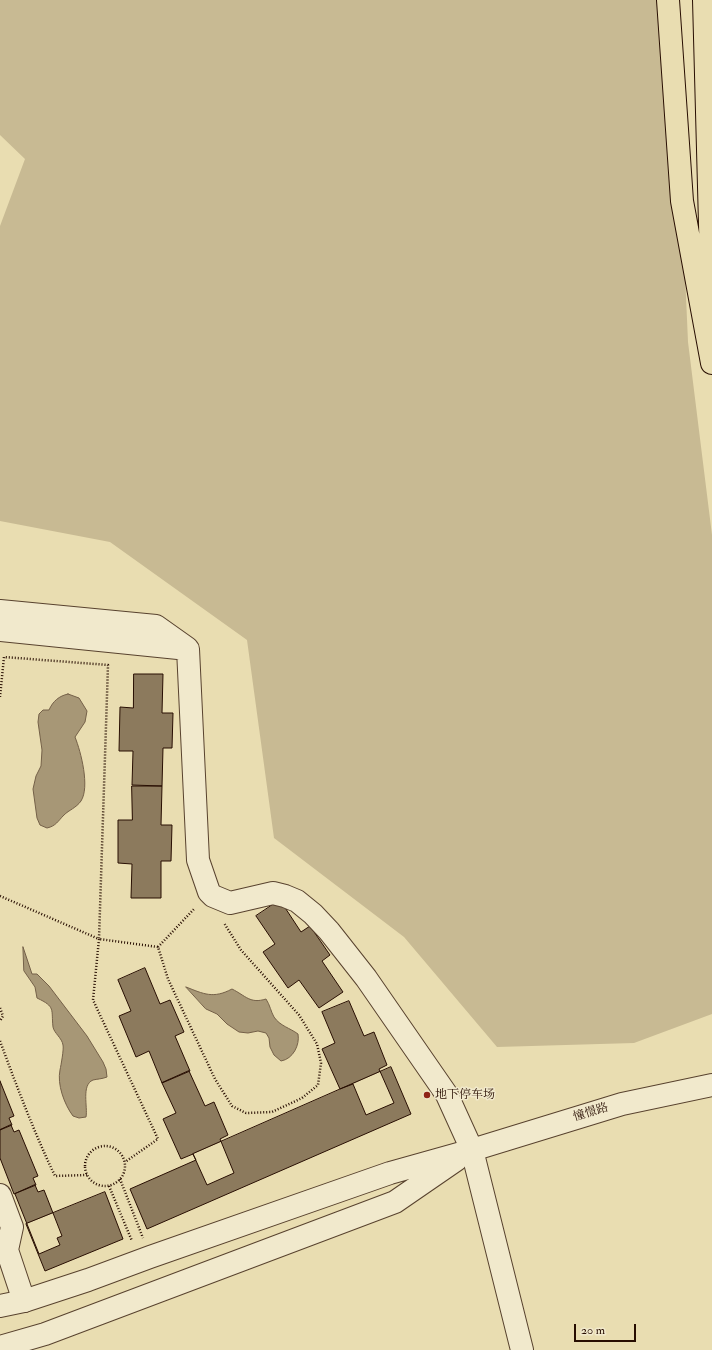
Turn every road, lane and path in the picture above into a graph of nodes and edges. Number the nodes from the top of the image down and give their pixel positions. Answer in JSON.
{"nodes":[{"id":1,"x":668,"y":0,"type":"edge"},
{"id":2,"x":704,"y":0,"type":"edge"},
{"id":3,"x":712,"y":299,"type":"edge"},
{"id":4,"x":712,"y":363,"type":"edge"},
{"id":5,"x":0,"y":610,"type":"edge"},
{"id":6,"x":0,"y":630,"type":"edge"},
{"id":7,"x":188,"y":649,"type":"junction"},
{"id":8,"x":0,"y":697,"type":"edge"},
{"id":9,"x":209,"y":892,"type":"junction"},
{"id":10,"x":0,"y":896,"type":"edge"},
{"id":11,"x":230,"y":903,"type":"junction"},
{"id":12,"x":99,"y":939,"type":"junction"},
{"id":13,"x":158,"y":947,"type":"junction"},
{"id":14,"x":0,"y":1008,"type":"edge"},
{"id":15,"x":0,"y":1021,"type":"edge"},
{"id":16,"x":0,"y":1041,"type":"edge"},
{"id":17,"x":712,"y":1085,"type":"edge"},
{"id":18,"x":472,"y":1150,"type":"junction"},
{"id":19,"x":125,"y":1162,"type":"junction"},
{"id":20,"x":86,"y":1175,"type":"junction"},
{"id":21,"x":120,"y":1179,"type":"junction"},
{"id":22,"x":109,"y":1186,"type":"junction"},
{"id":23,"x":0,"y":1195,"type":"edge"},
{"id":24,"x":145,"y":1259,"type":"junction"},
{"id":25,"x":24,"y":1301,"type":"junction"},
{"id":26,"x":0,"y":1306,"type":"edge"},
{"id":27,"x":0,"y":1347,"type":"edge"},
{"id":28,"x":522,"y":1350,"type":"edge"}],
"edges":[{"from":1,"to":4,"type":"highway"},
{"from":2,"to":3,"type":"highway"},
{"from":5,"to":7,"type":"street"},
{"from":6,"to":7,"type":"street"},
{"from":7,"to":9,"type":"street"},
{"from":8,"to":12,"type":"path"},
{"from":9,"to":11,"type":"street"},
{"from":9,"to":13,"type":"path"},
{"from":10,"to":12,"type":"path"},
{"from":11,"to":13,"type":"path"},
{"from":11,"to":18,"type":"street"},
{"from":12,"to":13,"type":"path"},
{"from":12,"to":19,"type":"path"},
{"from":14,"to":15,"type":"path"},
{"from":16,"to":20,"type":"path"},
{"from":17,"to":18,"type":"street","name":"憧憬路"},
{"from":18,"to":24,"type":"street","name":"憧憬路"},
{"from":18,"to":27,"type":"street"},
{"from":18,"to":28,"type":"street"},
{"from":19,"to":20,"type":"path"},
{"from":19,"to":21,"type":"path"},
{"from":20,"to":22,"type":"path"},
{"from":21,"to":22,"type":"path"},
{"from":21,"to":24,"type":"path"},
{"from":22,"to":24,"type":"path"},
{"from":23,"to":25,"type":"street"},
{"from":24,"to":25,"type":"street","name":"憧憬路"},
{"from":25,"to":26,"type":"street","name":"憧憬路"}]}
